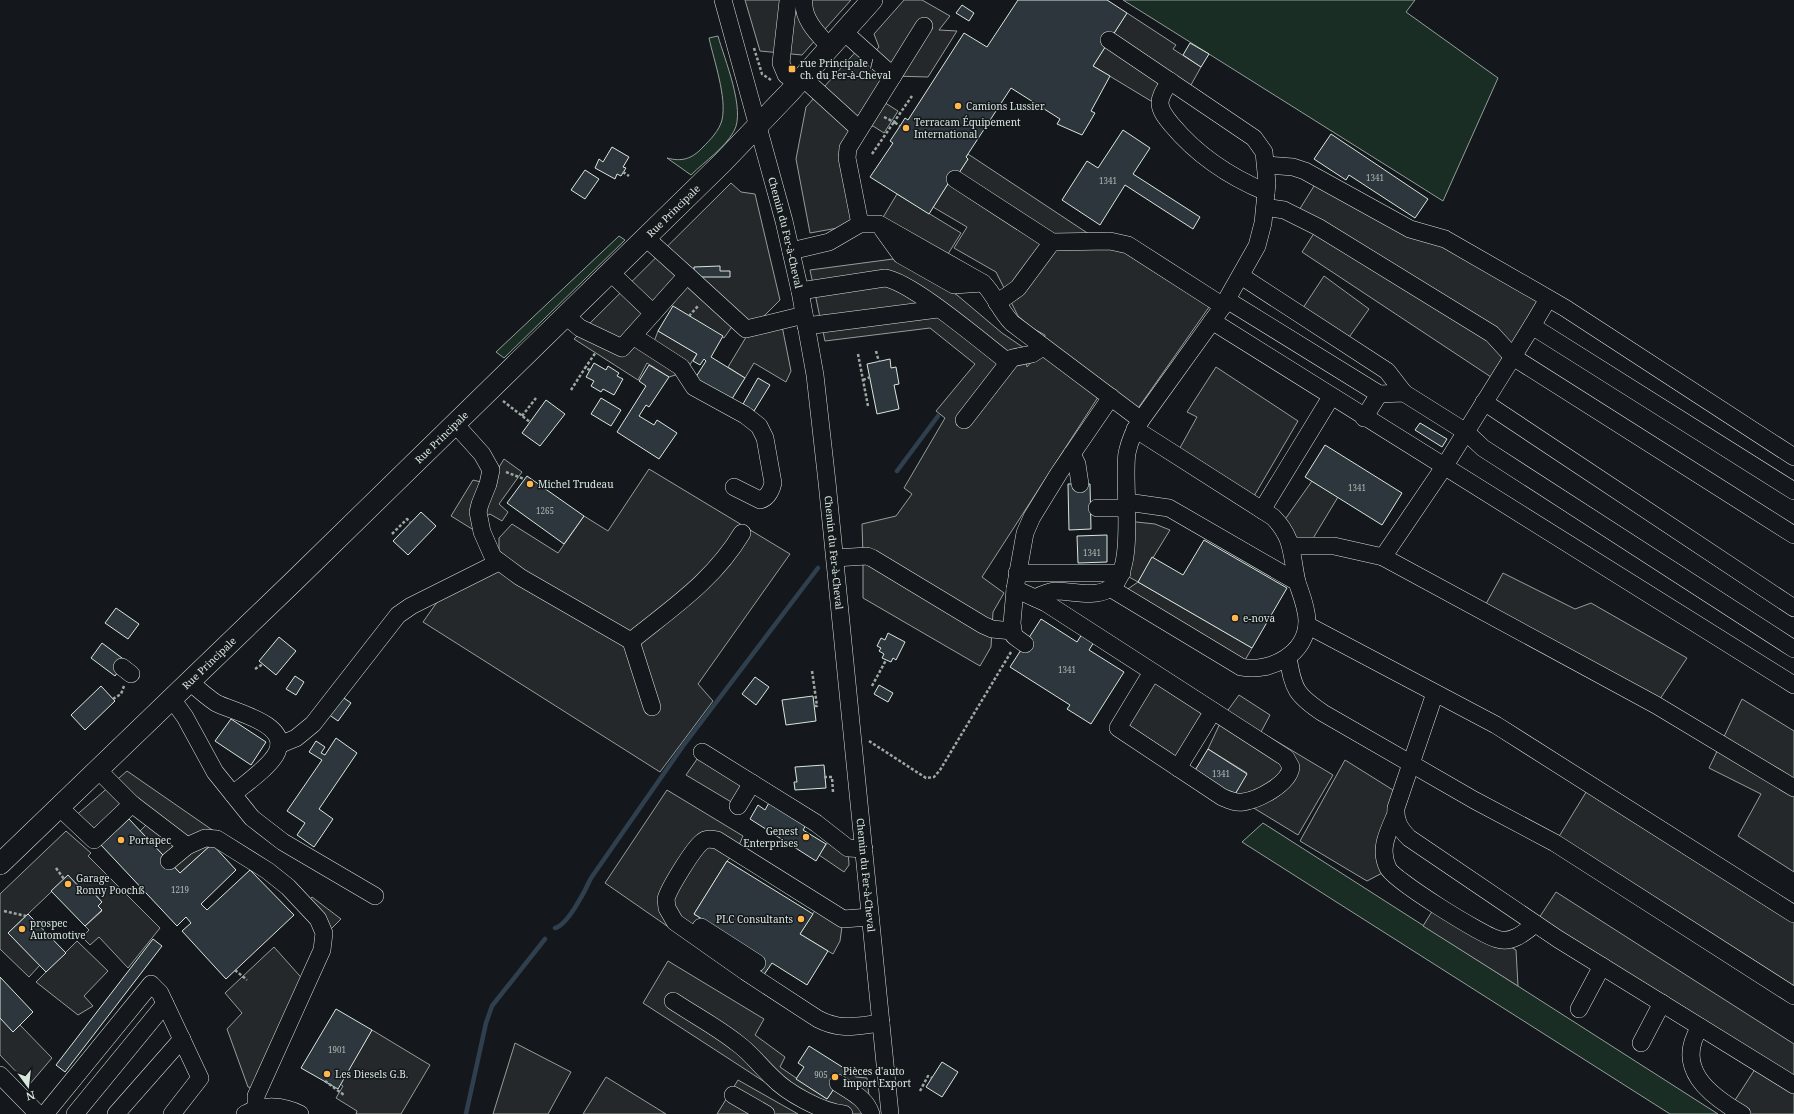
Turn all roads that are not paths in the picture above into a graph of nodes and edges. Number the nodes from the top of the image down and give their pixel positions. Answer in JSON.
{"nodes":[{"id":1,"x":723,"y":0,"type":"edge"},
{"id":2,"x":872,"y":0,"type":"edge"},
{"id":3,"x":795,"y":1,"type":"edge"},
{"id":4,"x":924,"y":26,"type":"dead end"},
{"id":5,"x":837,"y":39,"type":"junction"},
{"id":6,"x":1109,"y":40,"type":"dead end"},
{"id":7,"x":893,"y":76,"type":"junction"},
{"id":8,"x":800,"y":80,"type":"junction"},
{"id":9,"x":1170,"y":81,"type":"junction"},
{"id":10,"x":758,"y":126,"type":"junction"},
{"id":11,"x":860,"y":130,"type":"junction"},
{"id":12,"x":1266,"y":165,"type":"junction"},
{"id":13,"x":956,"y":179,"type":"dead end"},
{"id":14,"x":1266,"y":199,"type":"junction"},
{"id":15,"x":860,"y":224,"type":"junction"},
{"id":16,"x":646,"y":238,"type":"junction"},
{"id":17,"x":1052,"y":242,"type":"junction"},
{"id":18,"x":791,"y":251,"type":"junction"},
{"id":19,"x":611,"y":273,"type":"junction"},
{"id":20,"x":687,"y":275,"type":"junction"},
{"id":21,"x":1241,"y":276,"type":"junction"},
{"id":22,"x":800,"y":291,"type":"junction"},
{"id":23,"x":1548,"y":299,"type":"junction"},
{"id":24,"x":997,"y":302,"type":"junction"},
{"id":25,"x":1225,"y":303,"type":"junction"},
{"id":26,"x":938,"y":309,"type":"junction"},
{"id":27,"x":653,"y":313,"type":"junction"},
{"id":28,"x":566,"y":316,"type":"junction"},
{"id":29,"x":805,"y":320,"type":"junction"},
{"id":30,"x":1212,"y":321,"type":"junction"},
{"id":31,"x":1532,"y":326,"type":"junction"},
{"id":32,"x":633,"y":336,"type":"junction"},
{"id":33,"x":1043,"y":347,"type":"junction"},
{"id":34,"x":1513,"y":357,"type":"junction"},
{"id":35,"x":1008,"y":362,"type":"junction"},
{"id":36,"x":1379,"y":394,"type":"junction"},
{"id":37,"x":1404,"y":394,"type":"junction"},
{"id":38,"x":1111,"y":397,"type":"junction"},
{"id":39,"x":1331,"y":397,"type":"junction"},
{"id":40,"x":1484,"y":402,"type":"junction"},
{"id":41,"x":1364,"y":418,"type":"junction"},
{"id":42,"x":964,"y":420,"type":"dead end"},
{"id":43,"x":455,"y":424,"type":"junction"},
{"id":44,"x":1138,"y":424,"type":"junction"},
{"id":45,"x":1466,"y":432,"type":"junction"},
{"id":46,"x":1072,"y":454,"type":"junction"},
{"id":47,"x":1794,"y":457,"type":"edge"},
{"id":48,"x":1444,"y":467,"type":"junction"},
{"id":49,"x":1080,"y":484,"type":"dead end"},
{"id":50,"x":734,"y":487,"type":"dead end"},
{"id":51,"x":1794,"y":491,"type":"edge"},
{"id":52,"x":1127,"y":505,"type":"junction"},
{"id":53,"x":1097,"y":508,"type":"dead end"},
{"id":54,"x":1262,"y":510,"type":"junction"},
{"id":55,"x":742,"y":533,"type":"dead end"},
{"id":56,"x":1794,"y":535,"type":"edge"},
{"id":57,"x":1291,"y":546,"type":"junction"},
{"id":58,"x":1383,"y":557,"type":"junction"},
{"id":59,"x":835,"y":558,"type":"junction"},
{"id":60,"x":499,"y":562,"type":"junction"},
{"id":61,"x":1122,"y":573,"type":"junction"},
{"id":62,"x":1016,"y":581,"type":"junction"},
{"id":63,"x":1297,"y":582,"type":"junction"},
{"id":64,"x":1110,"y":588,"type":"junction"},
{"id":65,"x":1035,"y":598,"type":"junction"},
{"id":66,"x":1794,"y":608,"type":"edge"},
{"id":67,"x":1307,"y":625,"type":"junction"},
{"id":68,"x":631,"y":641,"type":"junction"},
{"id":69,"x":1794,"y":649,"type":"edge"},
{"id":70,"x":1288,"y":657,"type":"junction"},
{"id":71,"x":1152,"y":672,"type":"junction"},
{"id":72,"x":190,"y":682,"type":"junction"},
{"id":73,"x":1794,"y":685,"type":"edge"},
{"id":74,"x":1435,"y":693,"type":"junction"},
{"id":75,"x":172,"y":700,"type":"junction"},
{"id":76,"x":652,"y":707,"type":"dead end"},
{"id":77,"x":1214,"y":711,"type":"junction"},
{"id":78,"x":279,"y":745,"type":"junction"},
{"id":79,"x":702,"y":752,"type":"dead end"},
{"id":80,"x":1412,"y":764,"type":"junction"},
{"id":81,"x":1178,"y":768,"type":"junction"},
{"id":82,"x":98,"y":770,"type":"junction"},
{"id":83,"x":752,"y":783,"type":"junction"},
{"id":84,"x":1794,"y":788,"type":"edge"},
{"id":85,"x":233,"y":794,"type":"junction"},
{"id":86,"x":132,"y":804,"type":"junction"},
{"id":87,"x":738,"y":806,"type":"dead end"},
{"id":88,"x":59,"y":808,"type":"junction"},
{"id":89,"x":1395,"y":816,"type":"junction"},
{"id":90,"x":186,"y":846,"type":"junction"},
{"id":91,"x":864,"y":849,"type":"junction"},
{"id":92,"x":169,"y":861,"type":"dead end"},
{"id":93,"x":0,"y":864,"type":"edge"},
{"id":94,"x":376,"y":896,"type":"dead end"},
{"id":95,"x":666,"y":904,"type":"junction"},
{"id":96,"x":1794,"y":914,"type":"edge"},
{"id":97,"x":870,"y":917,"type":"junction"},
{"id":98,"x":1535,"y":924,"type":"junction"},
{"id":99,"x":757,"y":963,"type":"dead end"},
{"id":100,"x":1602,"y":966,"type":"junction"},
{"id":101,"x":1794,"y":996,"type":"edge"},
{"id":102,"x":673,"y":1001,"type":"dead end"},
{"id":103,"x":1662,"y":1003,"type":"junction"},
{"id":104,"x":165,"y":1004,"type":"junction"},
{"id":105,"x":1579,"y":1009,"type":"dead end"},
{"id":106,"x":881,"y":1023,"type":"junction"},
{"id":107,"x":1700,"y":1027,"type":"junction"},
{"id":108,"x":182,"y":1039,"type":"junction"},
{"id":109,"x":1641,"y":1043,"type":"dead end"},
{"id":110,"x":0,"y":1075,"type":"edge"},
{"id":111,"x":838,"y":1083,"type":"dead end"},
{"id":112,"x":1794,"y":1085,"type":"edge"},
{"id":113,"x":734,"y":1095,"type":"dead end"},
{"id":114,"x":250,"y":1112,"type":"edge"},
{"id":115,"x":38,"y":1114,"type":"edge"},
{"id":116,"x":45,"y":1114,"type":"edge"},
{"id":117,"x":75,"y":1114,"type":"edge"},
{"id":118,"x":116,"y":1114,"type":"edge"},
{"id":119,"x":172,"y":1114,"type":"edge"},
{"id":120,"x":300,"y":1114,"type":"edge"},
{"id":121,"x":766,"y":1114,"type":"edge"},
{"id":122,"x":844,"y":1114,"type":"edge"},
{"id":123,"x":871,"y":1114,"type":"edge"},
{"id":124,"x":886,"y":1114,"type":"edge"},
{"id":125,"x":1742,"y":1114,"type":"edge"}],
"edges":[{"from":1,"to":10,"type":"street","name":"Chemin du Fer-à-Cheval"},
{"from":2,"to":5,"type":"main road","name":"Rue Principale"},
{"from":3,"to":5,"type":"street"},
{"from":3,"to":8,"type":"street"},
{"from":4,"to":7,"type":"street"},
{"from":5,"to":7,"type":"street"},
{"from":5,"to":8,"type":"main road","name":"Rue Principale"},
{"from":6,"to":9,"type":"street"},
{"from":7,"to":11,"type":"street"},
{"from":8,"to":10,"type":"main road","name":"Rue Principale"},
{"from":8,"to":11,"type":"street"},
{"from":9,"to":12,"type":"street"},
{"from":9,"to":14,"type":"street"},
{"from":10,"to":16,"type":"main road","name":"Rue Principale"},
{"from":10,"to":18,"type":"street","name":"Chemin du Fer-à-Cheval"},
{"from":11,"to":15,"type":"street"},
{"from":12,"to":14,"type":"street"},
{"from":12,"to":23,"type":"street"},
{"from":13,"to":17,"type":"street"},
{"from":14,"to":21,"type":"street"},
{"from":14,"to":34,"type":"street"},
{"from":15,"to":18,"type":"street"},
{"from":15,"to":24,"type":"street"},
{"from":16,"to":19,"type":"main road","name":"Rue Principale"},
{"from":16,"to":20,"type":"street"},
{"from":17,"to":24,"type":"street"},
{"from":17,"to":25,"type":"street"},
{"from":18,"to":22,"type":"street","name":"Chemin du Fer-à-Cheval"},
{"from":19,"to":27,"type":"street"},
{"from":19,"to":28,"type":"main road","name":"Rue Principale"},
{"from":20,"to":27,"type":"street"},
{"from":20,"to":29,"type":"street"},
{"from":21,"to":25,"type":"street"},
{"from":21,"to":37,"type":"street"},
{"from":22,"to":26,"type":"street"},
{"from":22,"to":29,"type":"street","name":"Chemin du Fer-à-Cheval"},
{"from":23,"to":31,"type":"street"},
{"from":23,"to":47,"type":"street"},
{"from":24,"to":33,"type":"street"},
{"from":25,"to":30,"type":"street"},
{"from":25,"to":36,"type":"street"},
{"from":26,"to":29,"type":"street"},
{"from":26,"to":35,"type":"street"},
{"from":27,"to":32,"type":"street"},
{"from":28,"to":32,"type":"street"},
{"from":28,"to":43,"type":"main road","name":"Rue Principale"},
{"from":29,"to":59,"type":"street","name":"Chemin du Fer-à-Cheval"},
{"from":30,"to":39,"type":"street"},
{"from":30,"to":44,"type":"street"},
{"from":31,"to":34,"type":"street"},
{"from":31,"to":51,"type":"street"},
{"from":32,"to":50,"type":"street"},
{"from":33,"to":35,"type":"street"},
{"from":33,"to":38,"type":"street"},
{"from":34,"to":40,"type":"street"},
{"from":34,"to":56,"type":"street"},
{"from":35,"to":42,"type":"street"},
{"from":36,"to":37,"type":"street"},
{"from":36,"to":41,"type":"street"},
{"from":37,"to":45,"type":"street"},
{"from":38,"to":44,"type":"street"},
{"from":38,"to":46,"type":"street"},
{"from":39,"to":41,"type":"street"},
{"from":39,"to":54,"type":"street"},
{"from":40,"to":45,"type":"street"},
{"from":40,"to":66,"type":"street"},
{"from":41,"to":48,"type":"street"},
{"from":43,"to":60,"type":"street"},
{"from":43,"to":72,"type":"main road","name":"Rue Principale"},
{"from":44,"to":52,"type":"street"},
{"from":44,"to":54,"type":"street"},
{"from":45,"to":48,"type":"street"},
{"from":45,"to":69,"type":"street"},
{"from":46,"to":49,"type":"street"},
{"from":46,"to":62,"type":"street"},
{"from":48,"to":58,"type":"street"},
{"from":48,"to":73,"type":"street"},
{"from":52,"to":53,"type":"street"},
{"from":52,"to":61,"type":"street"},
{"from":52,"to":63,"type":"street"},
{"from":54,"to":57,"type":"street"},
{"from":55,"to":68,"type":"street"},
{"from":57,"to":58,"type":"street"},
{"from":57,"to":63,"type":"street"},
{"from":58,"to":84,"type":"street"},
{"from":59,"to":62,"type":"street"},
{"from":59,"to":91,"type":"street","name":"Chemin du Fer-à-Cheval"},
{"from":60,"to":68,"type":"street"},
{"from":60,"to":78,"type":"street"},
{"from":61,"to":62,"type":"street"},
{"from":61,"to":64,"type":"street"},
{"from":62,"to":65,"type":"street"},
{"from":63,"to":67,"type":"street"},
{"from":64,"to":65,"type":"street"},
{"from":64,"to":70,"type":"street"},
{"from":65,"to":71,"type":"street"},
{"from":67,"to":70,"type":"street"},
{"from":67,"to":74,"type":"street"},
{"from":68,"to":76,"type":"street"},
{"from":70,"to":80,"type":"street"},
{"from":71,"to":77,"type":"street"},
{"from":71,"to":81,"type":"street"},
{"from":72,"to":75,"type":"main road","name":"Rue Principale"},
{"from":72,"to":78,"type":"street"},
{"from":74,"to":80,"type":"street"},
{"from":74,"to":96,"type":"street"},
{"from":75,"to":82,"type":"main road","name":"Rue Principale"},
{"from":75,"to":85,"type":"street"},
{"from":77,"to":81,"type":"street"},
{"from":77,"to":81,"type":"street"},
{"from":78,"to":85,"type":"street"},
{"from":79,"to":83,"type":"street"},
{"from":80,"to":89,"type":"street"},
{"from":80,"to":101,"type":"street"},
{"from":82,"to":86,"type":"street"},
{"from":82,"to":88,"type":"main road","name":"Rue Principale"},
{"from":83,"to":87,"type":"street"},
{"from":83,"to":91,"type":"street"},
{"from":85,"to":94,"type":"street"},
{"from":86,"to":88,"type":"street"},
{"from":86,"to":90,"type":"street"},
{"from":88,"to":93,"type":"main road","name":"Rue Principale"},
{"from":89,"to":98,"type":"street"},
{"from":89,"to":98,"type":"street"},
{"from":90,"to":92,"type":"street"},
{"from":90,"to":114,"type":"street"},
{"from":91,"to":97,"type":"street","name":"Chemin du Fer-à-Cheval"},
{"from":95,"to":97,"type":"street"},
{"from":95,"to":99,"type":"street"},
{"from":95,"to":106,"type":"street"},
{"from":97,"to":106,"type":"street","name":"Chemin du Fer-à-Cheval"},
{"from":98,"to":100,"type":"street"},
{"from":100,"to":103,"type":"street"},
{"from":100,"to":105,"type":"street"},
{"from":102,"to":122,"type":"street"},
{"from":103,"to":107,"type":"street"},
{"from":103,"to":109,"type":"street"},
{"from":104,"to":108,"type":"street"},
{"from":104,"to":116,"type":"street"},
{"from":104,"to":117,"type":"street"},
{"from":106,"to":124,"type":"street","name":"Chemin du Fer-à-Cheval"},
{"from":107,"to":112,"type":"street"},
{"from":107,"to":125,"type":"street"},
{"from":108,"to":118,"type":"street"},
{"from":108,"to":119,"type":"street"},
{"from":110,"to":115,"type":"street"},
{"from":111,"to":123,"type":"street"},
{"from":113,"to":121,"type":"street"},
{"from":114,"to":120,"type":"street"}]}
